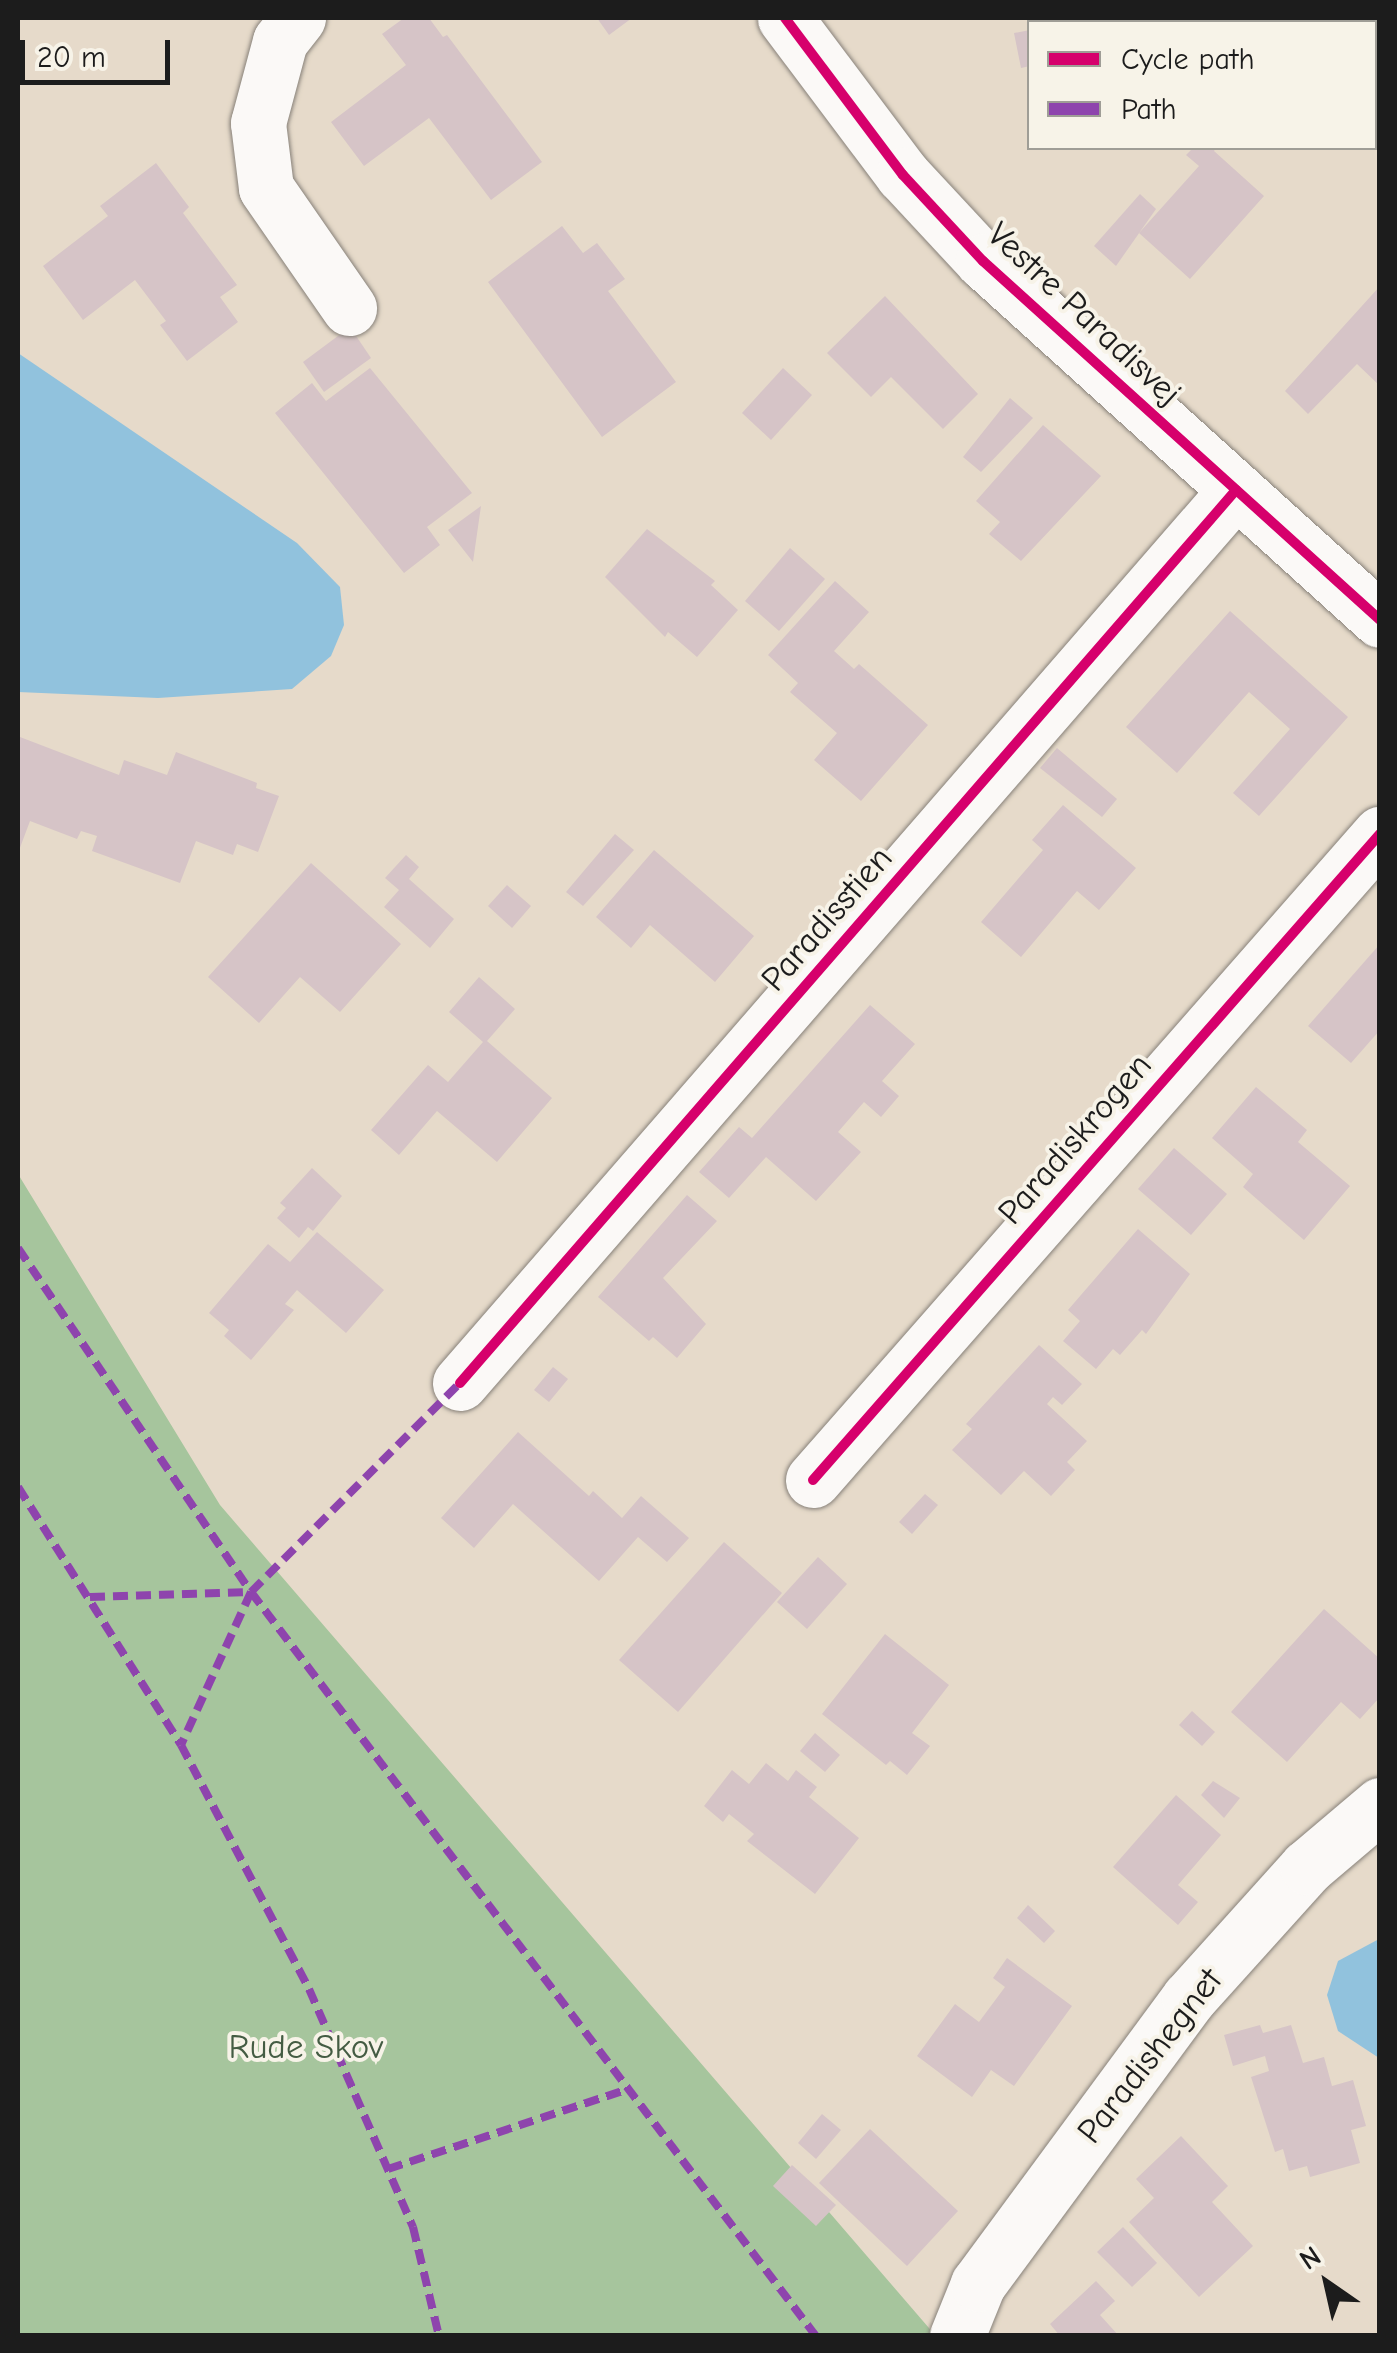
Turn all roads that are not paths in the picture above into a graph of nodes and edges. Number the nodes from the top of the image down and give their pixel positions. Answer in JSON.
{"nodes":[{"id":1,"x":298,"y":18,"type":"edge"},
{"id":2,"x":785,"y":18,"type":"edge"},
{"id":3,"x":349,"y":308,"type":"dead end"},
{"id":4,"x":1236,"y":490,"type":"junction"},
{"id":5,"x":1380,"y":620,"type":"edge"},
{"id":6,"x":1380,"y":834,"type":"edge"},
{"id":7,"x":460,"y":1383,"type":"dead end"},
{"id":8,"x":813,"y":1480,"type":"dead end"},
{"id":9,"x":1380,"y":1805,"type":"edge"},
{"id":10,"x":957,"y":2336,"type":"edge"}],
"edges":[{"from":1,"to":3,"type":"street"},
{"from":2,"to":4,"type":"street","name":"Vestre Paradisvej"},
{"from":4,"to":5,"type":"street","name":"Vestre Paradisvej"},
{"from":4,"to":7,"type":"street","name":"Paradisstien"},
{"from":6,"to":8,"type":"street","name":"Paradiskrogen"},
{"from":9,"to":10,"type":"street","name":"Paradishegnet"}]}
